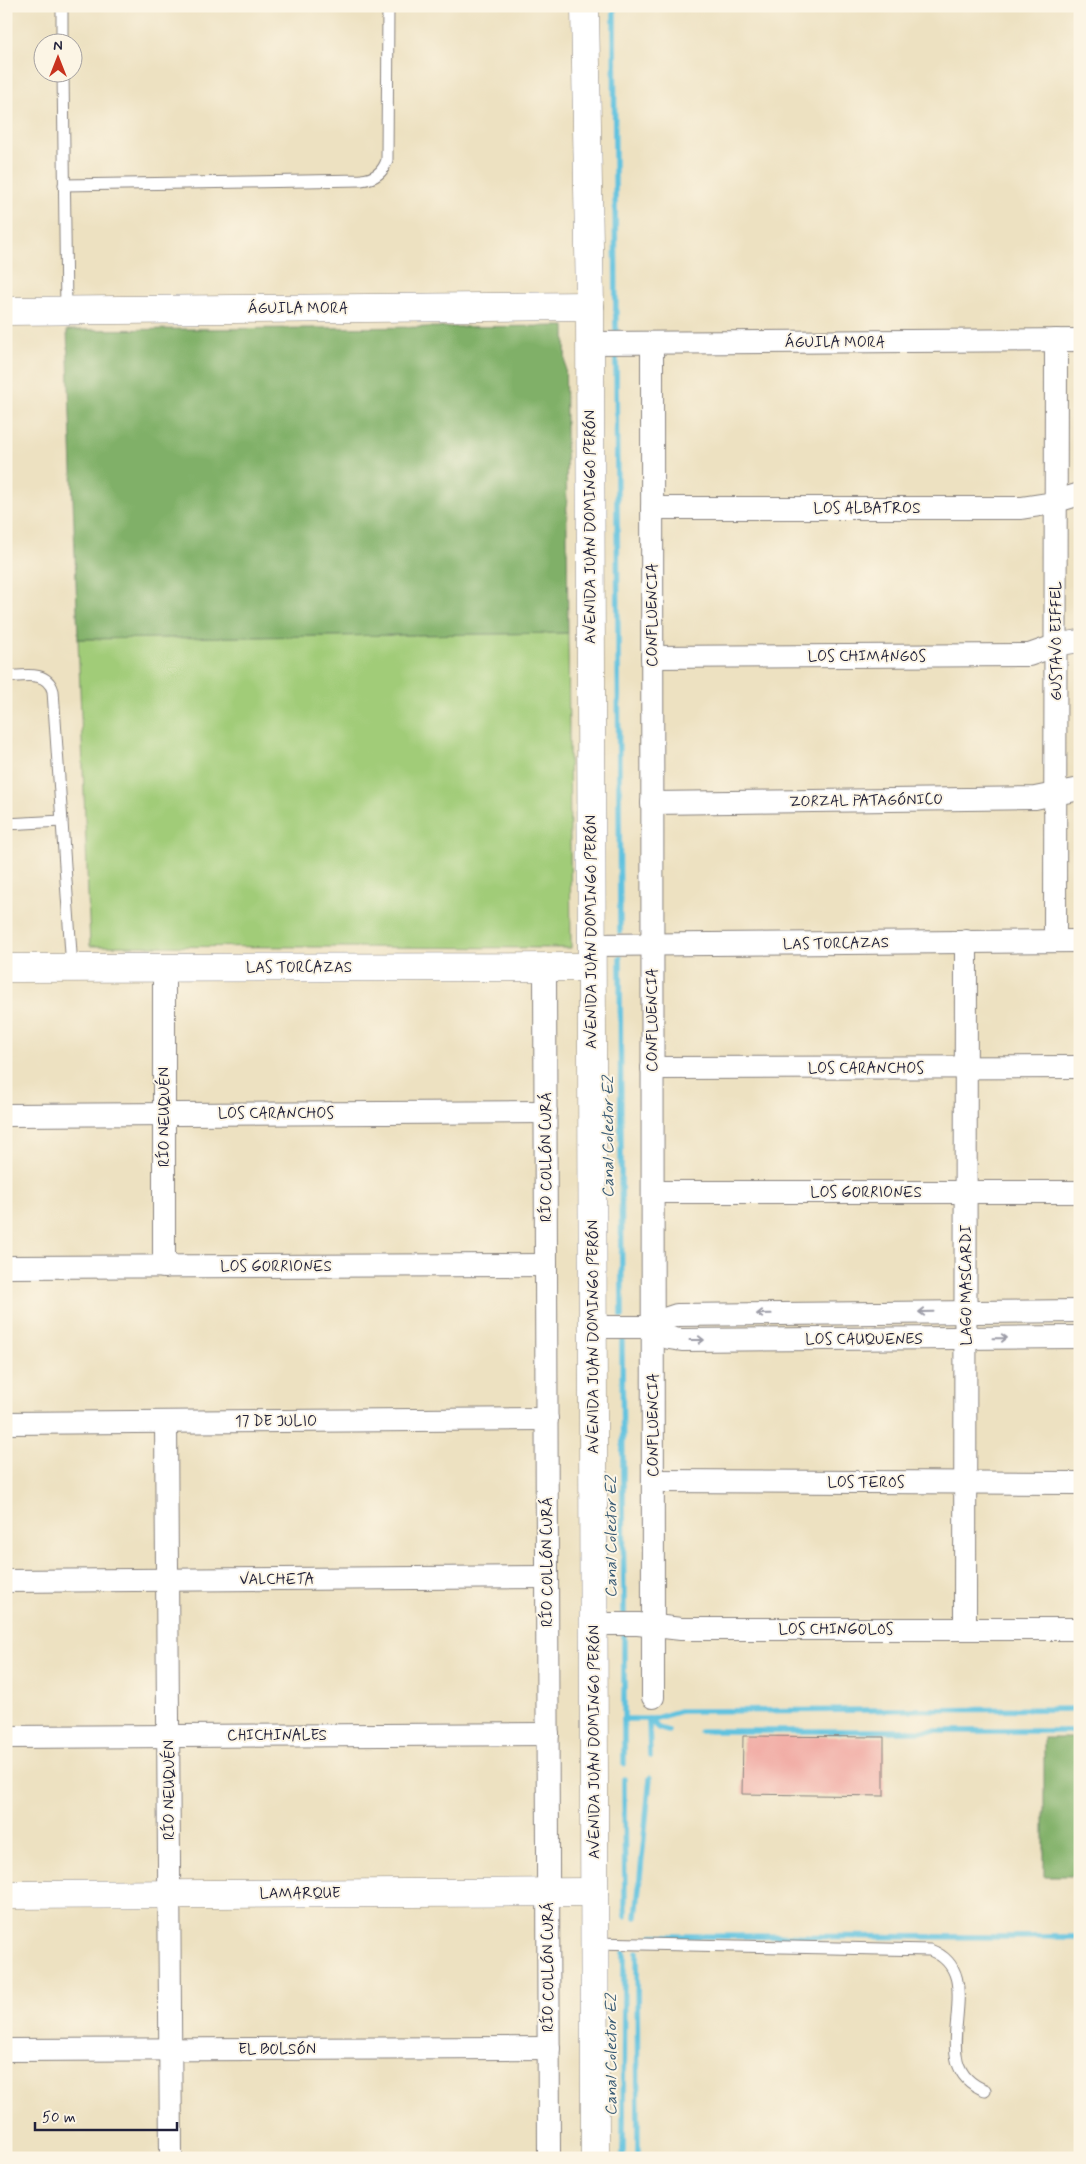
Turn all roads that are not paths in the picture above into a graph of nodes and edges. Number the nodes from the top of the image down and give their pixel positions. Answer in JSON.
{"nodes":[{"id":1,"x":62,"y":6,"type":"edge"},
{"id":2,"x":388,"y":6,"type":"edge"},
{"id":3,"x":586,"y":6,"type":"edge"},
{"id":4,"x":62,"y":32,"type":"edge"},
{"id":5,"x":63,"y":82,"type":"edge"},
{"id":6,"x":64,"y":184,"type":"junction"},
{"id":7,"x":590,"y":306,"type":"junction"},
{"id":8,"x":66,"y":310,"type":"junction"},
{"id":9,"x":6,"y":311,"type":"edge"},
{"id":10,"x":1056,"y":340,"type":"junction"},
{"id":11,"x":1080,"y":340,"type":"edge"},
{"id":12,"x":590,"y":343,"type":"junction"},
{"id":13,"x":652,"y":343,"type":"junction"},
{"id":14,"x":1080,"y":494,"type":"edge"},
{"id":15,"x":1056,"y":501,"type":"junction"},
{"id":16,"x":652,"y":508,"type":"junction"},
{"id":17,"x":1080,"y":641,"type":"edge"},
{"id":18,"x":1056,"y":646,"type":"junction"},
{"id":19,"x":652,"y":658,"type":"junction"},
{"id":20,"x":6,"y":677,"type":"edge"},
{"id":21,"x":1080,"y":789,"type":"edge"},
{"id":22,"x":1056,"y":794,"type":"junction"},
{"id":23,"x":652,"y":803,"type":"junction"},
{"id":24,"x":62,"y":821,"type":"junction"},
{"id":25,"x":6,"y":824,"type":"edge"},
{"id":26,"x":1080,"y":940,"type":"edge"},
{"id":27,"x":966,"y":941,"type":"junction"},
{"id":28,"x":1055,"y":941,"type":"junction"},
{"id":29,"x":652,"y":944,"type":"junction"},
{"id":30,"x":591,"y":956,"type":"junction"},
{"id":31,"x":545,"y":967,"type":"junction"},
{"id":32,"x":6,"y":968,"type":"edge"},
{"id":33,"x":72,"y":968,"type":"junction"},
{"id":34,"x":164,"y":968,"type":"junction"},
{"id":35,"x":652,"y":1068,"type":"junction"},
{"id":36,"x":966,"y":1068,"type":"junction"},
{"id":37,"x":1080,"y":1068,"type":"edge"},
{"id":38,"x":546,"y":1112,"type":"junction"},
{"id":39,"x":164,"y":1114,"type":"junction"},
{"id":40,"x":6,"y":1115,"type":"edge"},
{"id":41,"x":652,"y":1192,"type":"junction"},
{"id":42,"x":966,"y":1192,"type":"junction"},
{"id":43,"x":1080,"y":1192,"type":"edge"},
{"id":44,"x":546,"y":1265,"type":"junction"},
{"id":45,"x":6,"y":1267,"type":"edge"},
{"id":46,"x":164,"y":1267,"type":"junction"},
{"id":47,"x":1080,"y":1311,"type":"edge"},
{"id":48,"x":966,"y":1312,"type":"junction"},
{"id":49,"x":593,"y":1327,"type":"junction"},
{"id":50,"x":652,"y":1327,"type":"junction"},
{"id":51,"x":1080,"y":1337,"type":"edge"},
{"id":52,"x":966,"y":1338,"type":"junction"},
{"id":53,"x":547,"y":1419,"type":"junction"},
{"id":54,"x":166,"y":1422,"type":"junction"},
{"id":55,"x":6,"y":1423,"type":"edge"},
{"id":56,"x":653,"y":1482,"type":"junction"},
{"id":57,"x":965,"y":1482,"type":"junction"},
{"id":58,"x":1080,"y":1483,"type":"edge"},
{"id":59,"x":547,"y":1577,"type":"junction"},
{"id":60,"x":167,"y":1580,"type":"junction"},
{"id":61,"x":6,"y":1581,"type":"edge"},
{"id":62,"x":593,"y":1624,"type":"junction"},
{"id":63,"x":653,"y":1626,"type":"junction"},
{"id":64,"x":965,"y":1629,"type":"junction"},
{"id":65,"x":1080,"y":1629,"type":"edge"},
{"id":66,"x":653,"y":1697,"type":"dead end"},
{"id":67,"x":548,"y":1734,"type":"junction"},
{"id":68,"x":168,"y":1736,"type":"junction"},
{"id":69,"x":6,"y":1737,"type":"edge"},
{"id":70,"x":548,"y":1892,"type":"junction"},
{"id":71,"x":594,"y":1892,"type":"junction"},
{"id":72,"x":169,"y":1894,"type":"junction"},
{"id":73,"x":6,"y":1895,"type":"edge"},
{"id":74,"x":594,"y":1943,"type":"junction"},
{"id":75,"x":548,"y":2048,"type":"junction"},
{"id":76,"x":6,"y":2050,"type":"edge"},
{"id":77,"x":170,"y":2050,"type":"junction"},
{"id":78,"x":985,"y":2090,"type":"dead end"},
{"id":79,"x":171,"y":2158,"type":"edge"},
{"id":80,"x":549,"y":2158,"type":"edge"},
{"id":81,"x":595,"y":2158,"type":"edge"}],
"edges":[{"from":1,"to":4,"type":"lane"},
{"from":2,"to":6,"type":"lane"},
{"from":3,"to":7,"type":"street","name":"AVENIDA JUAN DOMINGO PERÓN"},
{"from":5,"to":6,"type":"lane"},
{"from":6,"to":8,"type":"lane"},
{"from":7,"to":8,"type":"street","name":"ÁGUILA MORA"},
{"from":7,"to":12,"type":"street","name":"AVENIDA JUAN DOMINGO PERÓN"},
{"from":8,"to":9,"type":"street","name":"ÁGUILA MORA"},
{"from":10,"to":11,"type":"street","name":"ÁGUILA MORA"},
{"from":10,"to":13,"type":"street","name":"ÁGUILA MORA"},
{"from":10,"to":15,"type":"street","name":"GUSTAVO EIFFEL"},
{"from":12,"to":13,"type":"street","name":"ÁGUILA MORA"},
{"from":12,"to":30,"type":"street","name":"AVENIDA JUAN DOMINGO PERÓN"},
{"from":13,"to":16,"type":"street","name":"CONFLUENCIA"},
{"from":14,"to":15,"type":"street","name":"LOS ALBATROS"},
{"from":15,"to":16,"type":"street","name":"LOS ALBATROS"},
{"from":15,"to":18,"type":"street","name":"GUSTAVO EIFFEL"},
{"from":16,"to":19,"type":"street","name":"CONFLUENCIA"},
{"from":17,"to":18,"type":"street","name":"LOS CHIMANGOS"},
{"from":18,"to":19,"type":"street","name":"LOS CHIMANGOS"},
{"from":18,"to":22,"type":"street","name":"GUSTAVO EIFFEL"},
{"from":19,"to":23,"type":"street","name":"CONFLUENCIA"},
{"from":20,"to":24,"type":"lane"},
{"from":21,"to":22,"type":"street","name":"ZORZAL PATAGÓNICO"},
{"from":22,"to":23,"type":"street","name":"ZORZAL PATAGÓNICO"},
{"from":22,"to":28,"type":"street","name":"GUSTAVO EIFFEL"},
{"from":23,"to":29,"type":"street","name":"CONFLUENCIA"},
{"from":24,"to":25,"type":"lane"},
{"from":24,"to":33,"type":"lane"},
{"from":26,"to":28,"type":"street","name":"LAS TORCAZAS"},
{"from":27,"to":28,"type":"street","name":"LAS TORCAZAS"},
{"from":27,"to":29,"type":"street","name":"LAS TORCAZAS"},
{"from":27,"to":36,"type":"street","name":"LAGO MASCARDI"},
{"from":29,"to":30,"type":"street","name":"LAS TORCAZAS"},
{"from":29,"to":35,"type":"street","name":"CONFLUENCIA"},
{"from":30,"to":31,"type":"street","name":"LAS TORCAZAS"},
{"from":30,"to":49,"type":"street","name":"AVENIDA JUAN DOMINGO PERÓN"},
{"from":31,"to":34,"type":"street","name":"LAS TORCAZAS"},
{"from":31,"to":38,"type":"street","name":"RÍO COLLÓN CURÁ"},
{"from":32,"to":33,"type":"street","name":"LAS TORCAZAS"},
{"from":33,"to":34,"type":"street","name":"LAS TORCAZAS"},
{"from":34,"to":39,"type":"street","name":"RÍO NEUQUÉN"},
{"from":35,"to":36,"type":"street","name":"LOS CARANCHOS"},
{"from":35,"to":41,"type":"street","name":"CONFLUENCIA"},
{"from":36,"to":37,"type":"street","name":"LOS CARANCHOS"},
{"from":36,"to":42,"type":"street","name":"LAGO MASCARDI"},
{"from":38,"to":39,"type":"street","name":"LOS CARANCHOS"},
{"from":38,"to":44,"type":"street","name":"RÍO COLLÓN CURÁ"},
{"from":39,"to":40,"type":"street","name":"LOS CARANCHOS"},
{"from":39,"to":46,"type":"street","name":"RÍO NEUQUÉN"},
{"from":41,"to":42,"type":"street","name":"LOS GORRIONES"},
{"from":41,"to":50,"type":"street","name":"CONFLUENCIA"},
{"from":42,"to":43,"type":"street","name":"LOS GORRIONES"},
{"from":42,"to":48,"type":"street","name":"LAGO MASCARDI"},
{"from":44,"to":46,"type":"street","name":"LOS GORRIONES"},
{"from":44,"to":53,"type":"street","name":"RÍO COLLÓN CURÁ"},
{"from":45,"to":46,"type":"street","name":"LOS GORRIONES"},
{"from":47,"to":48,"type":"street","name":"LOS CAUQUENES"},
{"from":48,"to":50,"type":"street","name":"LOS CAUQUENES","one_way":true},
{"from":48,"to":52,"type":"street","name":"LAGO MASCARDI"},
{"from":49,"to":50,"type":"street","name":"LOS CAUQUENES"},
{"from":49,"to":62,"type":"street","name":"AVENIDA JUAN DOMINGO PERÓN"},
{"from":50,"to":52,"type":"street","name":"LOS CAUQUENES","one_way":true},
{"from":50,"to":56,"type":"street","name":"CONFLUENCIA"},
{"from":52,"to":51,"type":"street","name":"LOS CAUQUENES","one_way":true},
{"from":52,"to":57,"type":"street","name":"LAGO MASCARDI"},
{"from":53,"to":54,"type":"street","name":"17 DE JULIO"},
{"from":53,"to":59,"type":"street","name":"RÍO COLLÓN CURÁ"},
{"from":54,"to":55,"type":"street","name":"17 DE JULIO"},
{"from":54,"to":60,"type":"street","name":"RÍO NEUQUÉN"},
{"from":56,"to":57,"type":"street","name":"LOS TEROS"},
{"from":56,"to":63,"type":"street","name":"CONFLUENCIA"},
{"from":57,"to":58,"type":"street","name":"LOS TEROS"},
{"from":57,"to":64,"type":"street","name":"LAGO MASCARDI"},
{"from":59,"to":60,"type":"street","name":"VALCHETA"},
{"from":59,"to":67,"type":"street","name":"RÍO COLLÓN CURÁ"},
{"from":60,"to":61,"type":"street","name":"VALCHETA"},
{"from":60,"to":68,"type":"street","name":"RÍO NEUQUÉN"},
{"from":62,"to":63,"type":"street","name":"LOS CHINGOLOS"},
{"from":62,"to":71,"type":"street","name":"AVENIDA JUAN DOMINGO PERÓN"},
{"from":63,"to":64,"type":"street","name":"LOS CHINGOLOS"},
{"from":63,"to":66,"type":"street","name":"CONFLUENCIA"},
{"from":64,"to":65,"type":"street","name":"LOS CHINGOLOS"},
{"from":67,"to":68,"type":"street","name":"CHICHINALES"},
{"from":67,"to":70,"type":"street","name":"RÍO COLLÓN CURÁ"},
{"from":68,"to":69,"type":"street","name":"CHICHINALES"},
{"from":68,"to":72,"type":"street","name":"RÍO NEUQUÉN"},
{"from":70,"to":71,"type":"street","name":"LAMARQUE"},
{"from":70,"to":72,"type":"street","name":"LAMARQUE"},
{"from":70,"to":75,"type":"street","name":"RÍO COLLÓN CURÁ"},
{"from":71,"to":74,"type":"street","name":"AVENIDA JUAN DOMINGO PERÓN"},
{"from":72,"to":73,"type":"street","name":"LAMARQUE"},
{"from":72,"to":77,"type":"street","name":"RÍO NEUQUÉN"},
{"from":74,"to":78,"type":"lane"},
{"from":74,"to":81,"type":"street","name":"AVENIDA JUAN DOMINGO PERÓN"},
{"from":75,"to":77,"type":"street","name":"EL BOLSÓN"},
{"from":75,"to":80,"type":"street","name":"RÍO COLLÓN CURÁ"},
{"from":76,"to":77,"type":"street","name":"EL BOLSÓN"},
{"from":77,"to":79,"type":"street","name":"RÍO NEUQUÉN"}]}
